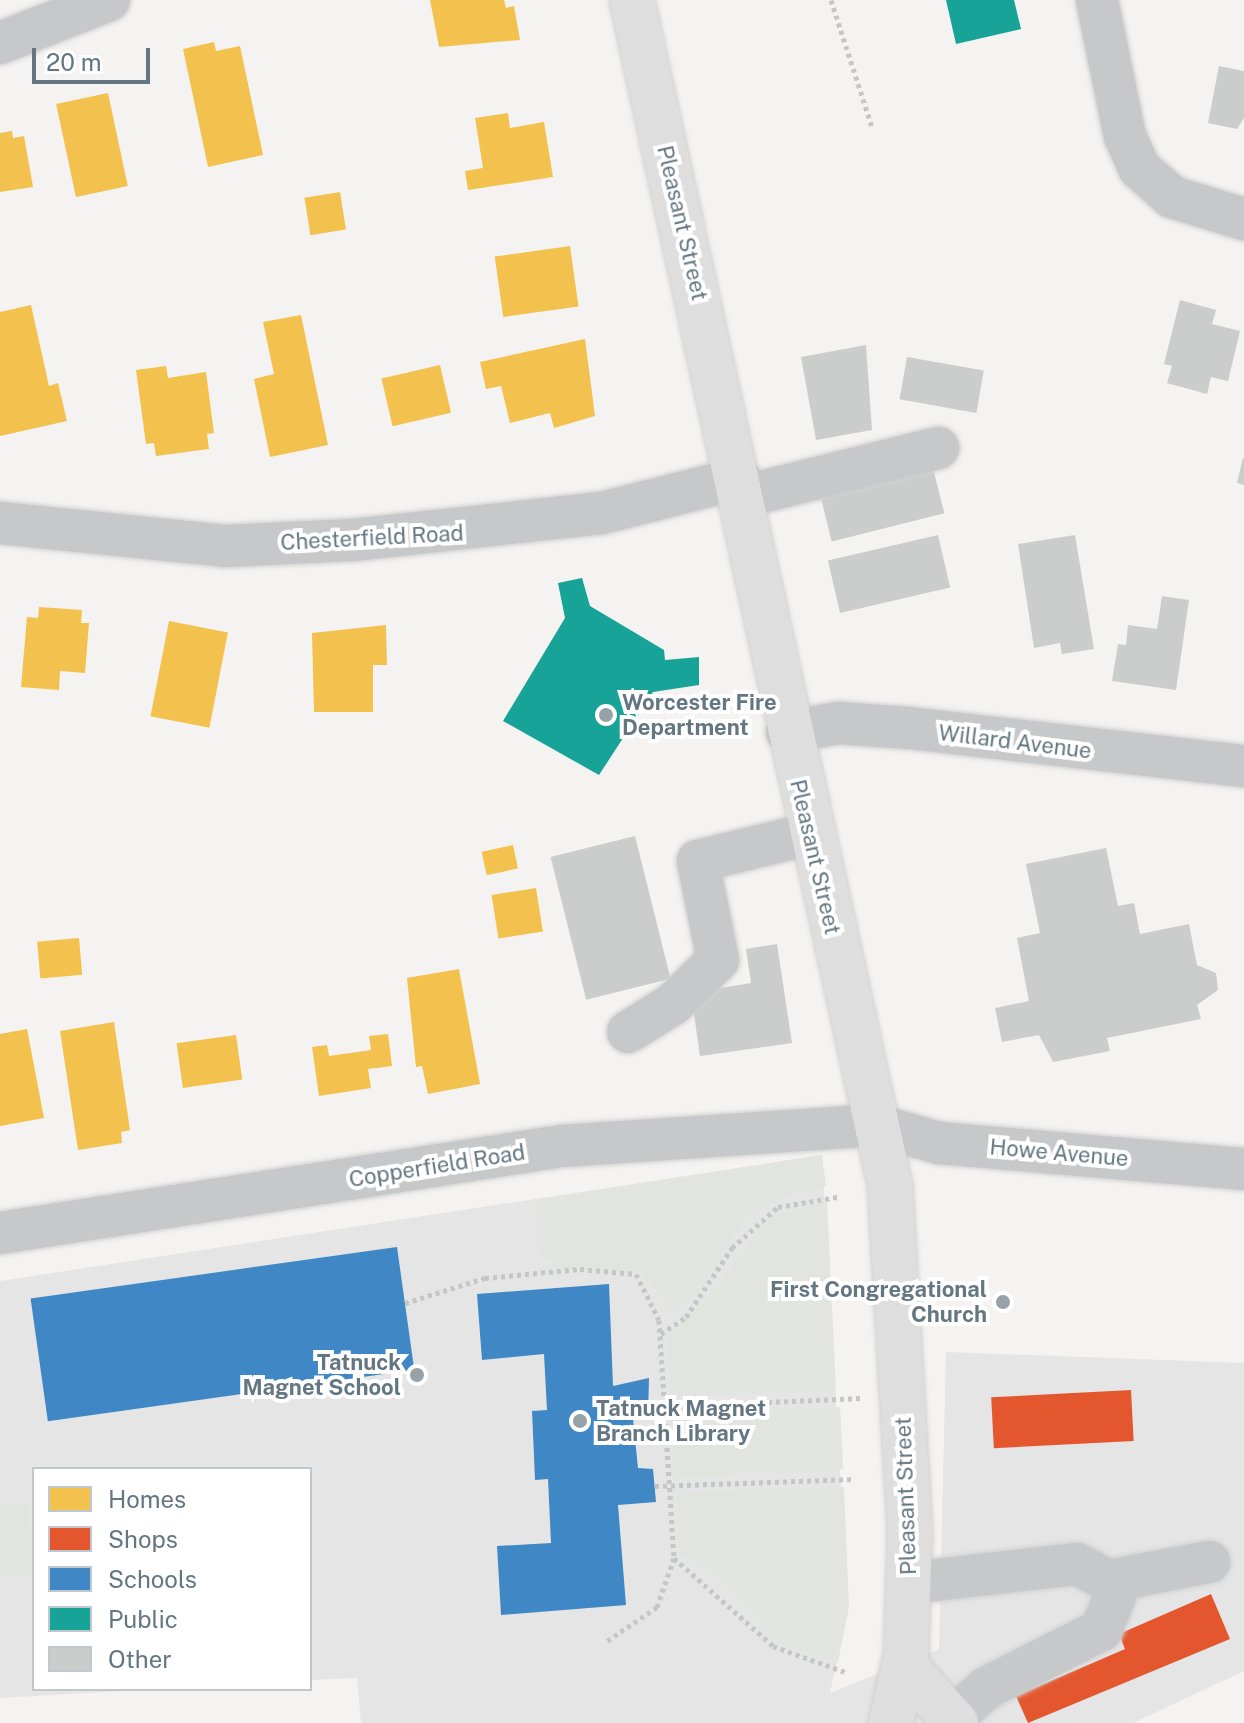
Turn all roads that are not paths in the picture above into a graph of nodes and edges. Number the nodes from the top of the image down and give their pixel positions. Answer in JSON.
{"nodes":[{"id":1,"x":109,"y":0,"type":"edge"},
{"id":2,"x":632,"y":0,"type":"edge"},
{"id":3,"x":1097,"y":0,"type":"edge"},
{"id":4,"x":0,"y":43,"type":"edge"},
{"id":5,"x":1244,"y":219,"type":"edge"},
{"id":6,"x":938,"y":448,"type":"dead end"},
{"id":7,"x":742,"y":487,"type":"junction"},
{"id":8,"x":0,"y":523,"type":"edge"},
{"id":9,"x":787,"y":732,"type":"junction"},
{"id":10,"x":1244,"y":766,"type":"edge"},
{"id":11,"x":810,"y":834,"type":"junction"},
{"id":12,"x":628,"y":1032,"type":"dead end"},
{"id":13,"x":876,"y":1125,"type":"junction"},
{"id":14,"x":1244,"y":1169,"type":"edge"},
{"id":15,"x":0,"y":1233,"type":"edge"},
{"id":16,"x":1209,"y":1562,"type":"dead end"},
{"id":17,"x":1109,"y":1581,"type":"junction"},
{"id":18,"x":909,"y":1583,"type":"junction"},
{"id":19,"x":904,"y":1665,"type":"junction"},
{"id":20,"x":954,"y":1720,"type":"edge"},
{"id":21,"x":891,"y":1723,"type":"edge"}],
"edges":[{"from":1,"to":4,"type":"street"},
{"from":2,"to":7,"type":"main road","name":"Pleasant Street"},
{"from":3,"to":5,"type":"street"},
{"from":6,"to":7,"type":"street","name":"Chesterfield Road"},
{"from":7,"to":8,"type":"street","name":"Chesterfield Road"},
{"from":7,"to":9,"type":"main road","name":"Pleasant Street"},
{"from":9,"to":10,"type":"street","name":"Willard Avenue"},
{"from":9,"to":11,"type":"main road","name":"Pleasant Street"},
{"from":11,"to":12,"type":"street"},
{"from":11,"to":13,"type":"main road","name":"Pleasant Street"},
{"from":13,"to":14,"type":"street","name":"Howe Avenue"},
{"from":13,"to":15,"type":"street","name":"Copperfield Road"},
{"from":13,"to":18,"type":"main road","name":"Pleasant Street"},
{"from":16,"to":17,"type":"street"},
{"from":17,"to":18,"type":"street"},
{"from":17,"to":20,"type":"street"},
{"from":18,"to":19,"type":"main road","name":"Pleasant Street"},
{"from":19,"to":20,"type":"main road"},
{"from":19,"to":21,"type":"main road","name":"Pleasant Street"}]}
